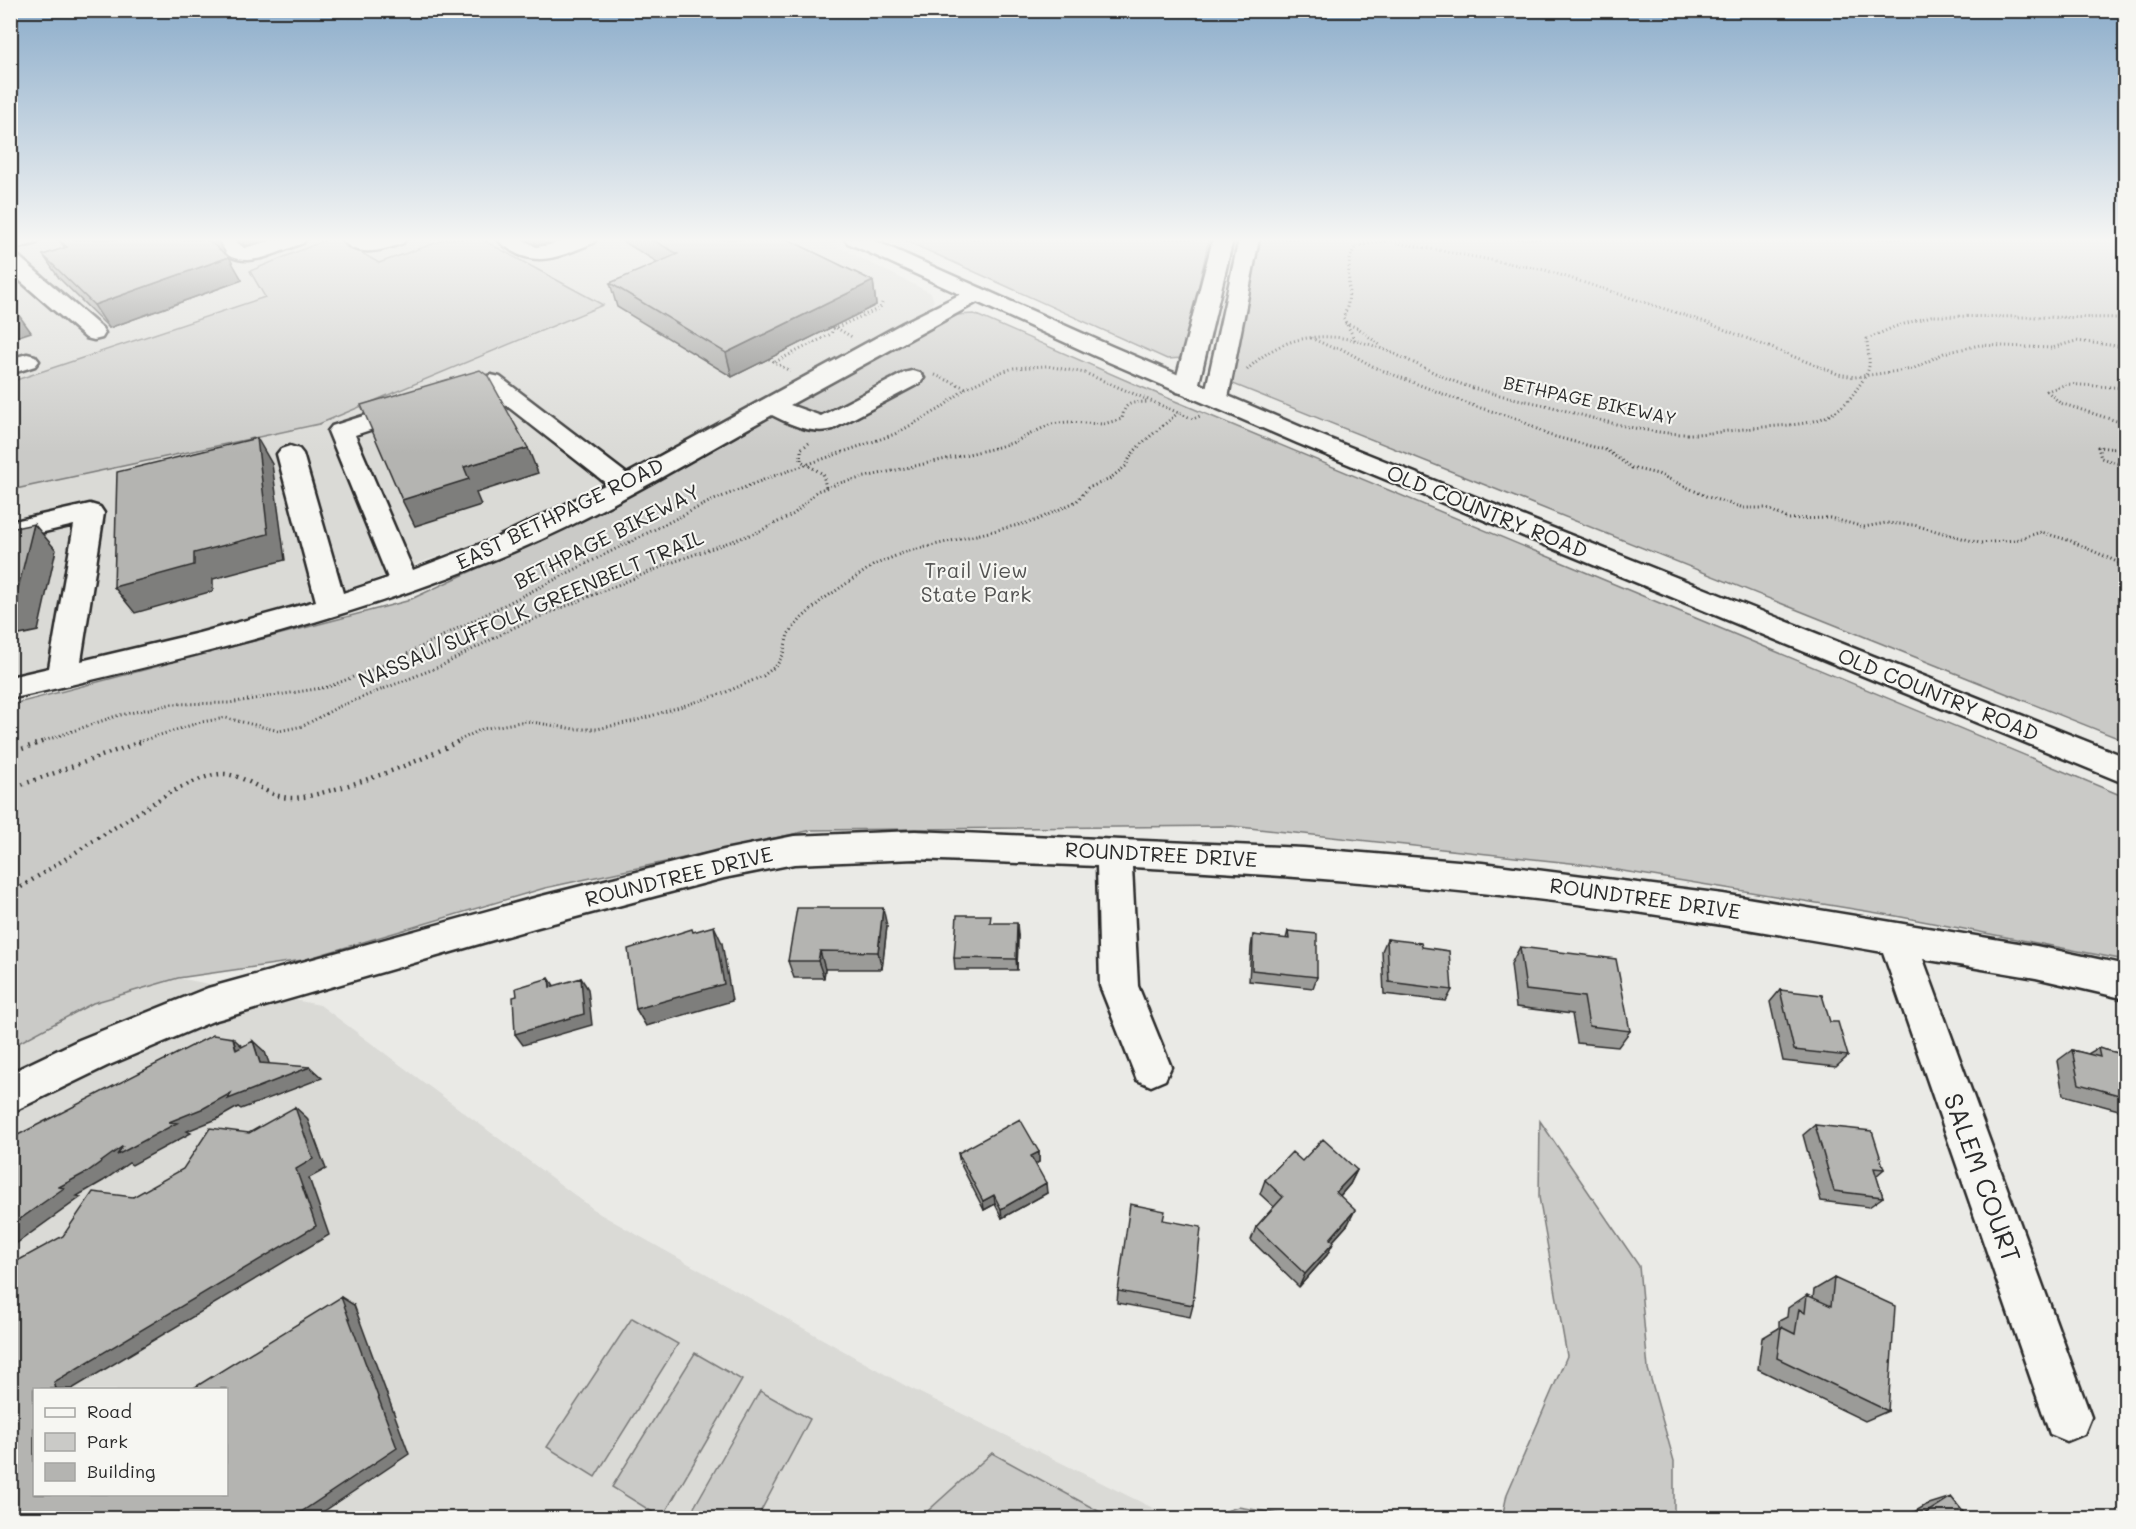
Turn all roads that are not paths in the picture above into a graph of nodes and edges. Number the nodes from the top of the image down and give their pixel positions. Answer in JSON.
{"nodes":[{"id":1,"x":68,"y":310,"type":"edge"},
{"id":2,"x":945,"y":310,"type":"edge"},
{"id":3,"x":1007,"y":310,"type":"edge"},
{"id":4,"x":1204,"y":310,"type":"edge"},
{"id":5,"x":1232,"y":310,"type":"edge"},
{"id":6,"x":94,"y":333,"type":"dead end"},
{"id":7,"x":912,"y":378,"type":"road end"},
{"id":8,"x":1182,"y":400,"type":"junction"},
{"id":9,"x":770,"y":405,"type":"junction"},
{"id":10,"x":1209,"y":406,"type":"junction"},
{"id":11,"x":291,"y":454,"type":"dead end"},
{"id":12,"x":625,"y":485,"type":"junction"},
{"id":13,"x":10,"y":531,"type":"edge"},
{"id":14,"x":404,"y":583,"type":"junction"},
{"id":15,"x":332,"y":606,"type":"junction"},
{"id":16,"x":63,"y":675,"type":"junction"},
{"id":17,"x":10,"y":688,"type":"edge"},
{"id":18,"x":2126,"y":771,"type":"edge"},
{"id":19,"x":1114,"y":852,"type":"junction"},
{"id":20,"x":1897,"y":939,"type":"junction"},
{"id":21,"x":2126,"y":982,"type":"edge"},
{"id":22,"x":1150,"y":1067,"type":"dead end"},
{"id":23,"x":10,"y":1094,"type":"edge"},
{"id":24,"x":2067,"y":1417,"type":"dead end"}],
"edges":[{"from":1,"to":6,"type":"street"},
{"from":2,"to":9,"type":"street","name":"EAST BETHPAGE ROAD"},
{"from":3,"to":8,"type":"street","name":"OLD COUNTRY ROAD"},
{"from":4,"to":8,"type":"street"},
{"from":5,"to":10,"type":"street"},
{"from":7,"to":9,"type":"street"},
{"from":8,"to":10,"type":"street","name":"OLD COUNTRY ROAD"},
{"from":9,"to":12,"type":"street","name":"EAST BETHPAGE ROAD"},
{"from":10,"to":18,"type":"street","name":"OLD COUNTRY ROAD"},
{"from":11,"to":15,"type":"street"},
{"from":12,"to":14,"type":"street","name":"EAST BETHPAGE ROAD"},
{"from":12,"to":14,"type":"street"},
{"from":13,"to":16,"type":"street"},
{"from":14,"to":15,"type":"street","name":"EAST BETHPAGE ROAD"},
{"from":15,"to":16,"type":"street","name":"EAST BETHPAGE ROAD"},
{"from":16,"to":17,"type":"street","name":"EAST BETHPAGE ROAD"},
{"from":19,"to":20,"type":"street","name":"ROUNDTREE DRIVE"},
{"from":19,"to":22,"type":"street"},
{"from":19,"to":23,"type":"street","name":"ROUNDTREE DRIVE"},
{"from":20,"to":21,"type":"street","name":"ROUNDTREE DRIVE"},
{"from":20,"to":24,"type":"street","name":"SALEM COURT"}]}
